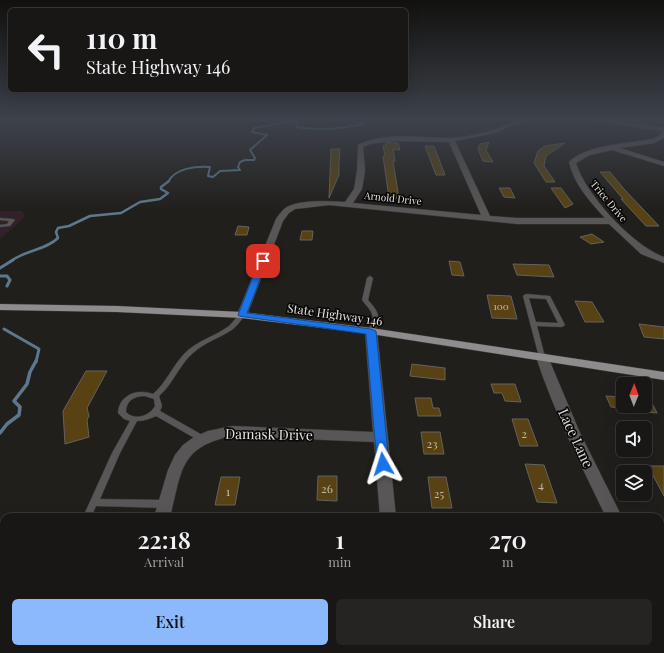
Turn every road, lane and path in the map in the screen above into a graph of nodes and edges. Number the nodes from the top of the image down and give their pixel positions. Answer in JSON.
{"nodes":[{"id":1,"x":360,"y":149,"type":"edge"},
{"id":2,"x":456,"y":149,"type":"edge"},
{"id":3,"x":605,"y":149,"type":"edge"},
{"id":4,"x":616,"y":149,"type":"edge"},
{"id":5,"x":664,"y":164,"type":"edge"},
{"id":6,"x":348,"y":204,"type":"junction"},
{"id":7,"x":0,"y":219,"type":"edge"},
{"id":8,"x":488,"y":219,"type":"junction"},
{"id":9,"x":612,"y":221,"type":"junction"},
{"id":10,"x":0,"y":226,"type":"edge"},
{"id":11,"x":664,"y":260,"type":"edge"},
{"id":12,"x":370,"y":278,"type":"dead end"},
{"id":13,"x":0,"y":307,"type":"edge"},
{"id":14,"x":242,"y":315,"type":"junction"},
{"id":15,"x":534,"y":324,"type":"junction"},
{"id":16,"x":371,"y":331,"type":"junction"},
{"id":17,"x":542,"y":357,"type":"junction"},
{"id":18,"x":664,"y":376,"type":"edge"},
{"id":19,"x":155,"y":396,"type":"junction"},
{"id":20,"x":155,"y":412,"type":"junction"},
{"id":21,"x":134,"y":420,"type":"junction"},
{"id":22,"x":380,"y":437,"type":"junction"},
{"id":23,"x":201,"y":438,"type":"junction"},
{"id":24,"x":93,"y":502,"type":"junction"},
{"id":25,"x":164,"y":511,"type":"edge"},
{"id":26,"x":89,"y":513,"type":"edge"},
{"id":27,"x":388,"y":513,"type":"edge"},
{"id":28,"x":612,"y":513,"type":"edge"}],
"edges":[{"from":1,"to":6,"type":"street"},
{"from":2,"to":8,"type":"street"},
{"from":3,"to":9,"type":"street","name":"Trice Drive"},
{"from":4,"to":5,"type":"street"},
{"from":6,"to":8,"type":"street","name":"Arnold Drive"},
{"from":6,"to":14,"type":"street","name":"Arnold Drive"},
{"from":7,"to":10,"type":"lane"},
{"from":8,"to":9,"type":"street","name":"Arnold Drive"},
{"from":9,"to":11,"type":"street","name":"Trice Drive"},
{"from":12,"to":16,"type":"lane"},
{"from":13,"to":14,"type":"main road","name":"State Highway 146"},
{"from":14,"to":16,"type":"main road","name":"State Highway 146"},
{"from":14,"to":19,"type":"lane"},
{"from":15,"to":15,"type":"lane"},
{"from":15,"to":17,"type":"lane"},
{"from":16,"to":17,"type":"main road","name":"State Highway 146"},
{"from":16,"to":22,"type":"street"},
{"from":17,"to":18,"type":"main road","name":"State Highway 146"},
{"from":17,"to":28,"type":"street","name":"Lace Lane"},
{"from":19,"to":20,"type":"lane"},
{"from":19,"to":21,"type":"lane"},
{"from":20,"to":21,"type":"lane"},
{"from":20,"to":23,"type":"lane"},
{"from":21,"to":24,"type":"lane"},
{"from":22,"to":23,"type":"street","name":"Damask Drive"},
{"from":22,"to":27,"type":"street"},
{"from":23,"to":25,"type":"street","name":"Damask Drive"},
{"from":24,"to":25,"type":"lane"},
{"from":24,"to":26,"type":"lane"}]}
